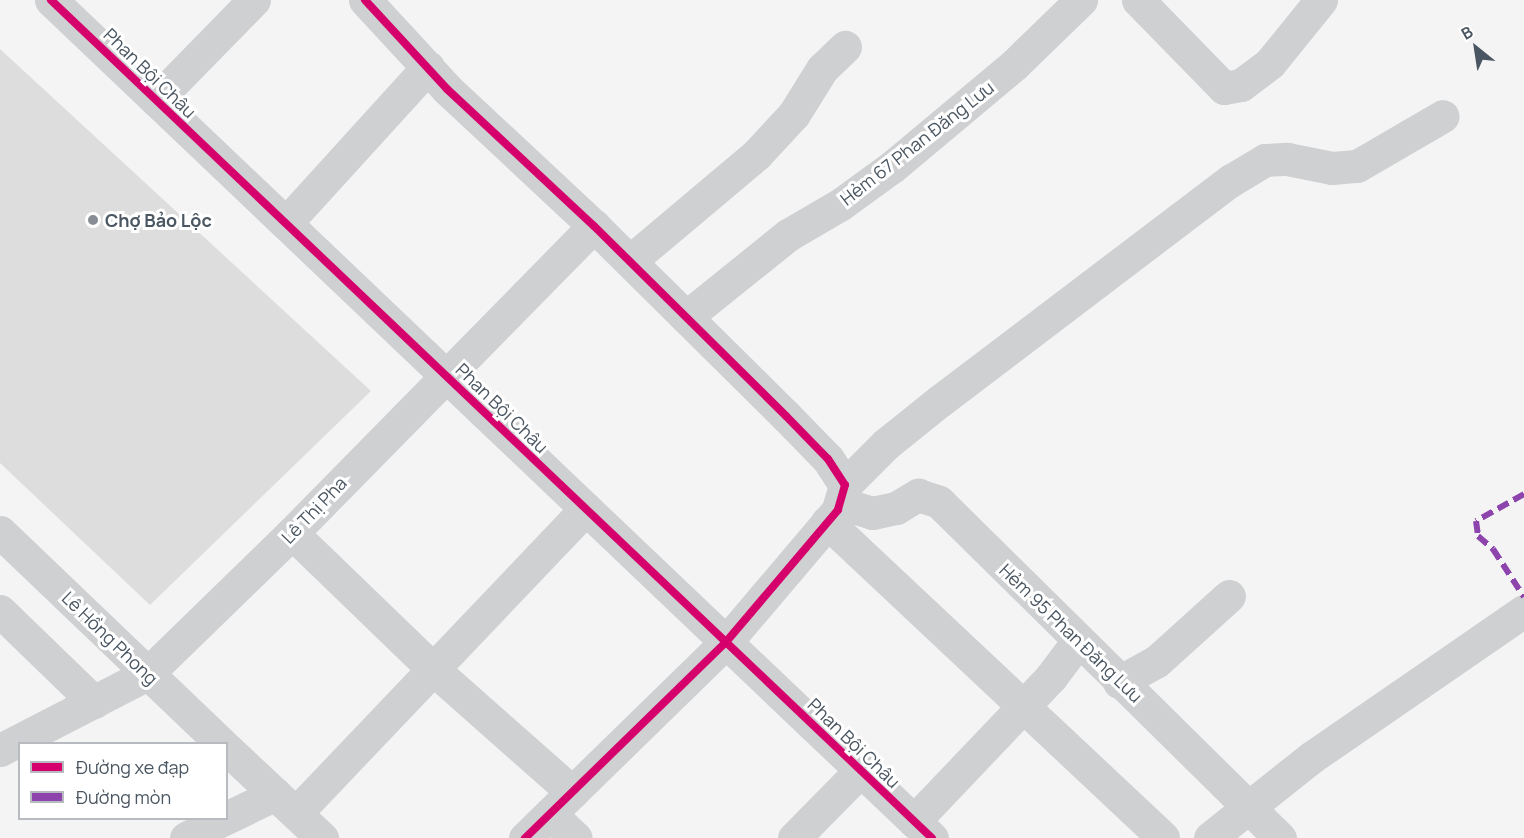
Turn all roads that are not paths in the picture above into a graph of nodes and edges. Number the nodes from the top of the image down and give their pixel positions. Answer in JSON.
{"nodes":[{"id":1,"x":51,"y":0,"type":"edge"},
{"id":2,"x":254,"y":0,"type":"edge"},
{"id":3,"x":365,"y":0,"type":"edge"},
{"id":4,"x":1081,"y":0,"type":"edge"},
{"id":5,"x":1138,"y":0,"type":"edge"},
{"id":6,"x":1321,"y":0,"type":"edge"},
{"id":7,"x":845,"y":46,"type":"dead end"},
{"id":8,"x":428,"y":68,"type":"junction"},
{"id":9,"x":156,"y":100,"type":"junction"},
{"id":10,"x":1443,"y":116,"type":"dead end"},
{"id":11,"x":286,"y":223,"type":"junction"},
{"id":12,"x":594,"y":226,"type":"junction"},
{"id":13,"x":630,"y":261,"type":"junction"},
{"id":14,"x":686,"y":317,"type":"junction"},
{"id":15,"x":444,"y":374,"type":"junction"},
{"id":16,"x":837,"y":503,"type":"junction"},
{"id":17,"x":585,"y":509,"type":"junction"},
{"id":18,"x":0,"y":532,"type":"edge"},
{"id":19,"x":292,"y":533,"type":"junction"},
{"id":20,"x":1229,"y":596,"type":"dead end"},
{"id":21,"x":0,"y":611,"type":"edge"},
{"id":22,"x":1524,"y":611,"type":"edge"},
{"id":23,"x":726,"y":642,"type":"junction"},
{"id":24,"x":1078,"y":642,"type":"junction"},
{"id":25,"x":433,"y":669,"type":"junction"},
{"id":26,"x":147,"y":674,"type":"junction"},
{"id":27,"x":1119,"y":682,"type":"junction"},
{"id":28,"x":94,"y":702,"type":"junction"},
{"id":29,"x":1022,"y":706,"type":"junction"},
{"id":30,"x":220,"y":742,"type":"edge"},
{"id":31,"x":0,"y":750,"type":"edge"},
{"id":32,"x":228,"y":750,"type":"edge"},
{"id":33,"x":861,"y":770,"type":"junction"},
{"id":34,"x":286,"y":803,"type":"junction"},
{"id":35,"x":561,"y":803,"type":"junction"},
{"id":36,"x":1249,"y":806,"type":"junction"},
{"id":37,"x":228,"y":818,"type":"edge"},
{"id":38,"x":222,"y":820,"type":"edge"},
{"id":39,"x":923,"y":829,"type":"edge"},
{"id":40,"x":186,"y":838,"type":"edge"},
{"id":41,"x":322,"y":838,"type":"edge"},
{"id":42,"x":525,"y":838,"type":"edge"},
{"id":43,"x":576,"y":838,"type":"edge"},
{"id":44,"x":794,"y":838,"type":"edge"},
{"id":45,"x":1163,"y":838,"type":"edge"},
{"id":46,"x":1210,"y":838,"type":"edge"},
{"id":47,"x":1280,"y":838,"type":"edge"}],
"edges":[{"from":1,"to":9,"type":"street","name":"Phan Bội Châu"},
{"from":2,"to":9,"type":"street"},
{"from":3,"to":8,"type":"street"},
{"from":4,"to":14,"type":"street","name":"Hẻm 67 Phan Đăng Lưu"},
{"from":5,"to":6,"type":"street"},
{"from":7,"to":13,"type":"street"},
{"from":8,"to":11,"type":"street"},
{"from":8,"to":12,"type":"street"},
{"from":9,"to":11,"type":"street","name":"Phan Bội Châu"},
{"from":10,"to":16,"type":"street"},
{"from":11,"to":15,"type":"street","name":"Phan Bội Châu"},
{"from":12,"to":13,"type":"street"},
{"from":12,"to":15,"type":"street","name":"Lê Thị Pha"},
{"from":13,"to":14,"type":"street"},
{"from":14,"to":16,"type":"street"},
{"from":15,"to":17,"type":"street","name":"Phan Bội Châu"},
{"from":15,"to":19,"type":"street","name":"Lê Thị Pha"},
{"from":16,"to":23,"type":"street"},
{"from":16,"to":24,"type":"street","name":"Hẻm 95 Phan Đăng Lưu"},
{"from":16,"to":29,"type":"street"},
{"from":17,"to":23,"type":"street","name":"Phan Bội Châu"},
{"from":17,"to":25,"type":"street"},
{"from":18,"to":26,"type":"street","name":"Lê Hồng Phong"},
{"from":19,"to":25,"type":"street"},
{"from":19,"to":26,"type":"street","name":"Lê Thị Pha"},
{"from":20,"to":27,"type":"street"},
{"from":21,"to":28,"type":"street"},
{"from":22,"to":36,"type":"street"},
{"from":23,"to":33,"type":"street","name":"Phan Bội Châu"},
{"from":23,"to":35,"type":"street"},
{"from":24,"to":27,"type":"street","name":"Hẻm 95 Phan Đăng Lưu"},
{"from":24,"to":29,"type":"street"},
{"from":25,"to":34,"type":"street"},
{"from":25,"to":35,"type":"street"},
{"from":26,"to":28,"type":"street","name":"Lê Thị Pha"},
{"from":26,"to":30,"type":"street","name":"Lê Hồng Phong"},
{"from":27,"to":36,"type":"street","name":"Hẻm 95 Phan Đăng Lưu"},
{"from":28,"to":31,"type":"street","name":"Lê Thị Pha"},
{"from":29,"to":39,"type":"street"},
{"from":29,"to":45,"type":"street"},
{"from":32,"to":34,"type":"street"},
{"from":33,"to":39,"type":"street","name":"Phan Bội Châu"},
{"from":33,"to":44,"type":"street"},
{"from":34,"to":37,"type":"street"},
{"from":34,"to":41,"type":"street"},
{"from":35,"to":42,"type":"street"},
{"from":35,"to":43,"type":"street"},
{"from":36,"to":46,"type":"street"},
{"from":36,"to":47,"type":"street","name":"Hẻm 95 Phan Đăng Lưu"},
{"from":38,"to":40,"type":"street"}]}
